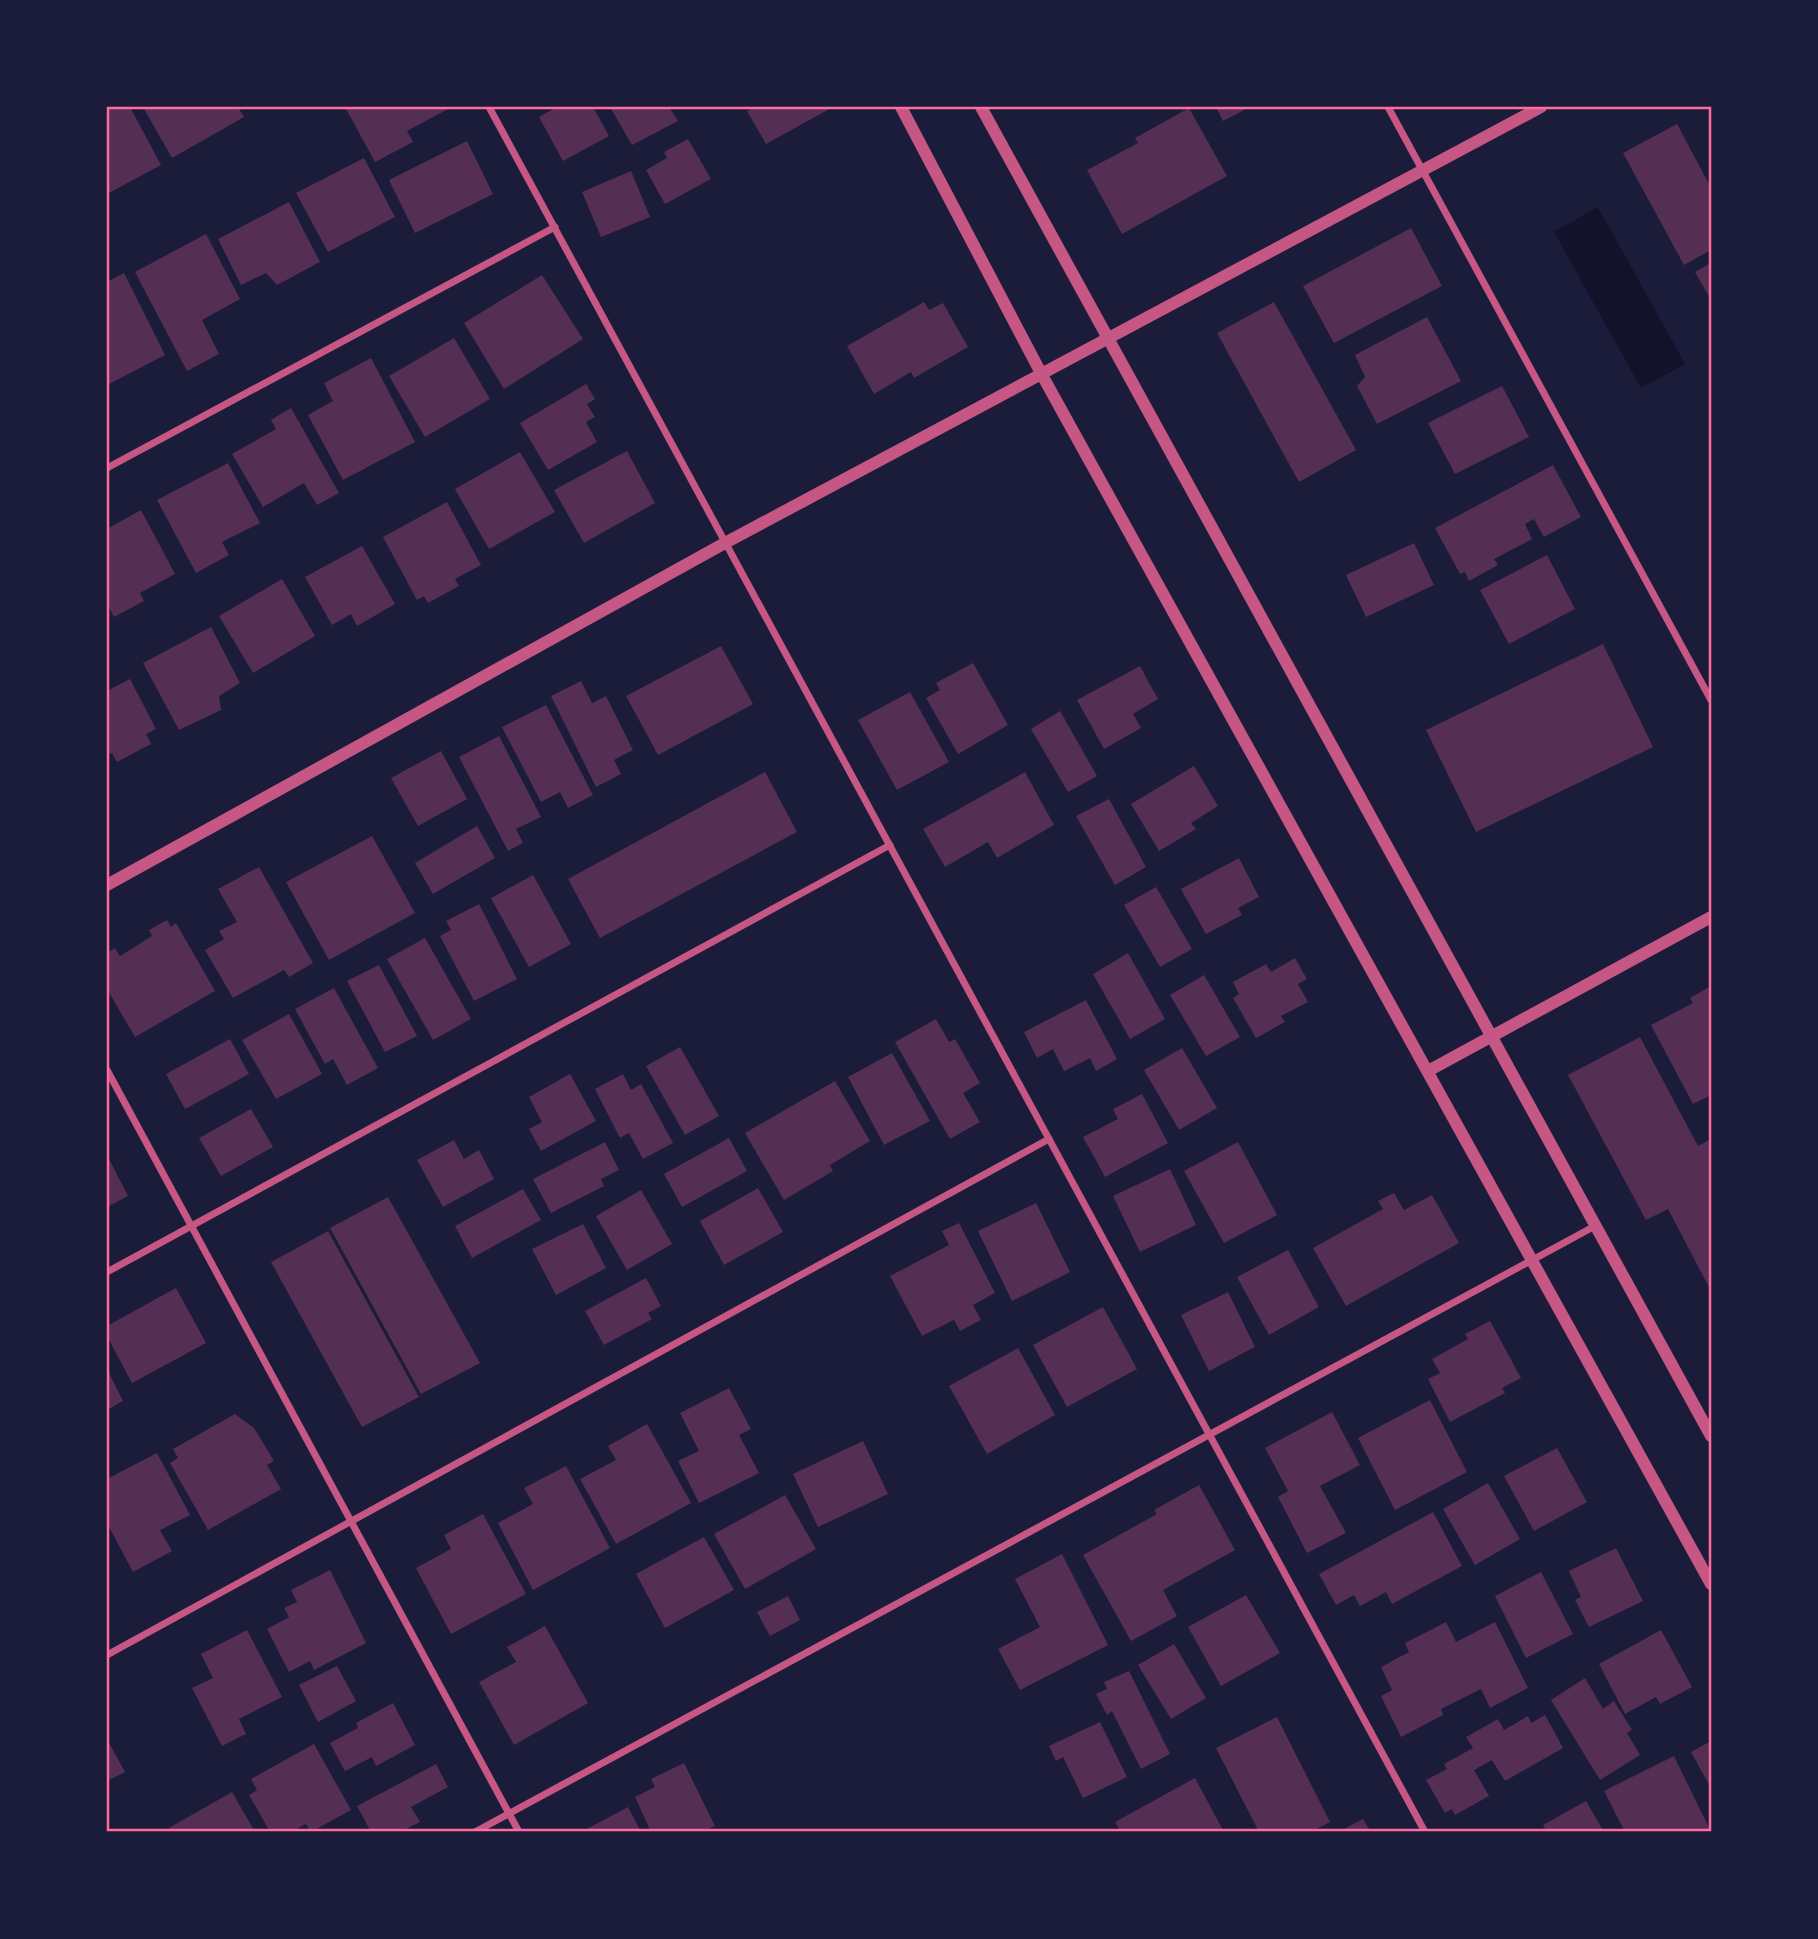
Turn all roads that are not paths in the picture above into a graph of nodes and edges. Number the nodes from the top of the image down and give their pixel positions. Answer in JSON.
{"nodes":[{"id":1,"x":489,"y":107,"type":"edge"},
{"id":2,"x":901,"y":107,"type":"edge"},
{"id":3,"x":981,"y":107,"type":"edge"},
{"id":4,"x":1388,"y":107,"type":"edge"},
{"id":5,"x":1541,"y":107,"type":"edge"},
{"id":6,"x":1423,"y":172,"type":"junction"},
{"id":7,"x":555,"y":227,"type":"junction"},
{"id":8,"x":1108,"y":341,"type":"junction"},
{"id":9,"x":1042,"y":375,"type":"junction"},
{"id":10,"x":107,"y":468,"type":"edge"},
{"id":11,"x":725,"y":543,"type":"junction"},
{"id":12,"x":1711,"y":700,"type":"edge"},
{"id":13,"x":890,"y":845,"type":"junction"},
{"id":14,"x":107,"y":885,"type":"edge"},
{"id":15,"x":1711,"y":917,"type":"edge"},
{"id":16,"x":1492,"y":1037,"type":"junction"},
{"id":17,"x":107,"y":1070,"type":"edge"},
{"id":18,"x":1428,"y":1071,"type":"junction"},
{"id":19,"x":1049,"y":1139,"type":"junction"},
{"id":20,"x":192,"y":1225,"type":"junction"},
{"id":21,"x":1595,"y":1226,"type":"junction"},
{"id":22,"x":1532,"y":1260,"type":"junction"},
{"id":23,"x":107,"y":1272,"type":"edge"},
{"id":24,"x":1209,"y":1435,"type":"junction"},
{"id":25,"x":1711,"y":1436,"type":"edge"},
{"id":26,"x":352,"y":1521,"type":"junction"},
{"id":27,"x":1711,"y":1584,"type":"edge"},
{"id":28,"x":107,"y":1656,"type":"edge"},
{"id":29,"x":509,"y":1814,"type":"junction"},
{"id":30,"x":475,"y":1832,"type":"edge"},
{"id":31,"x":519,"y":1832,"type":"edge"},
{"id":32,"x":1424,"y":1832,"type":"edge"}],
"edges":[{"from":1,"to":7,"type":"street"},
{"from":2,"to":9,"type":"street"},
{"from":3,"to":8,"type":"street"},
{"from":4,"to":6,"type":"street"},
{"from":5,"to":6,"type":"street"},
{"from":6,"to":8,"type":"street"},
{"from":6,"to":12,"type":"street"},
{"from":7,"to":10,"type":"street"},
{"from":7,"to":11,"type":"street"},
{"from":8,"to":9,"type":"street"},
{"from":8,"to":16,"type":"street"},
{"from":9,"to":11,"type":"street"},
{"from":9,"to":18,"type":"street"},
{"from":11,"to":13,"type":"street"},
{"from":11,"to":14,"type":"street"},
{"from":13,"to":19,"type":"street"},
{"from":13,"to":20,"type":"street"},
{"from":15,"to":16,"type":"street"},
{"from":16,"to":18,"type":"street"},
{"from":16,"to":21,"type":"street"},
{"from":17,"to":20,"type":"street"},
{"from":18,"to":22,"type":"street"},
{"from":19,"to":24,"type":"street"},
{"from":19,"to":26,"type":"street"},
{"from":20,"to":23,"type":"street"},
{"from":20,"to":26,"type":"street"},
{"from":21,"to":22,"type":"street"},
{"from":21,"to":25,"type":"street"},
{"from":22,"to":24,"type":"street"},
{"from":22,"to":27,"type":"street"},
{"from":24,"to":29,"type":"street"},
{"from":24,"to":32,"type":"street"},
{"from":26,"to":28,"type":"street"},
{"from":26,"to":29,"type":"street"},
{"from":29,"to":30,"type":"street"},
{"from":29,"to":31,"type":"street"}]}
